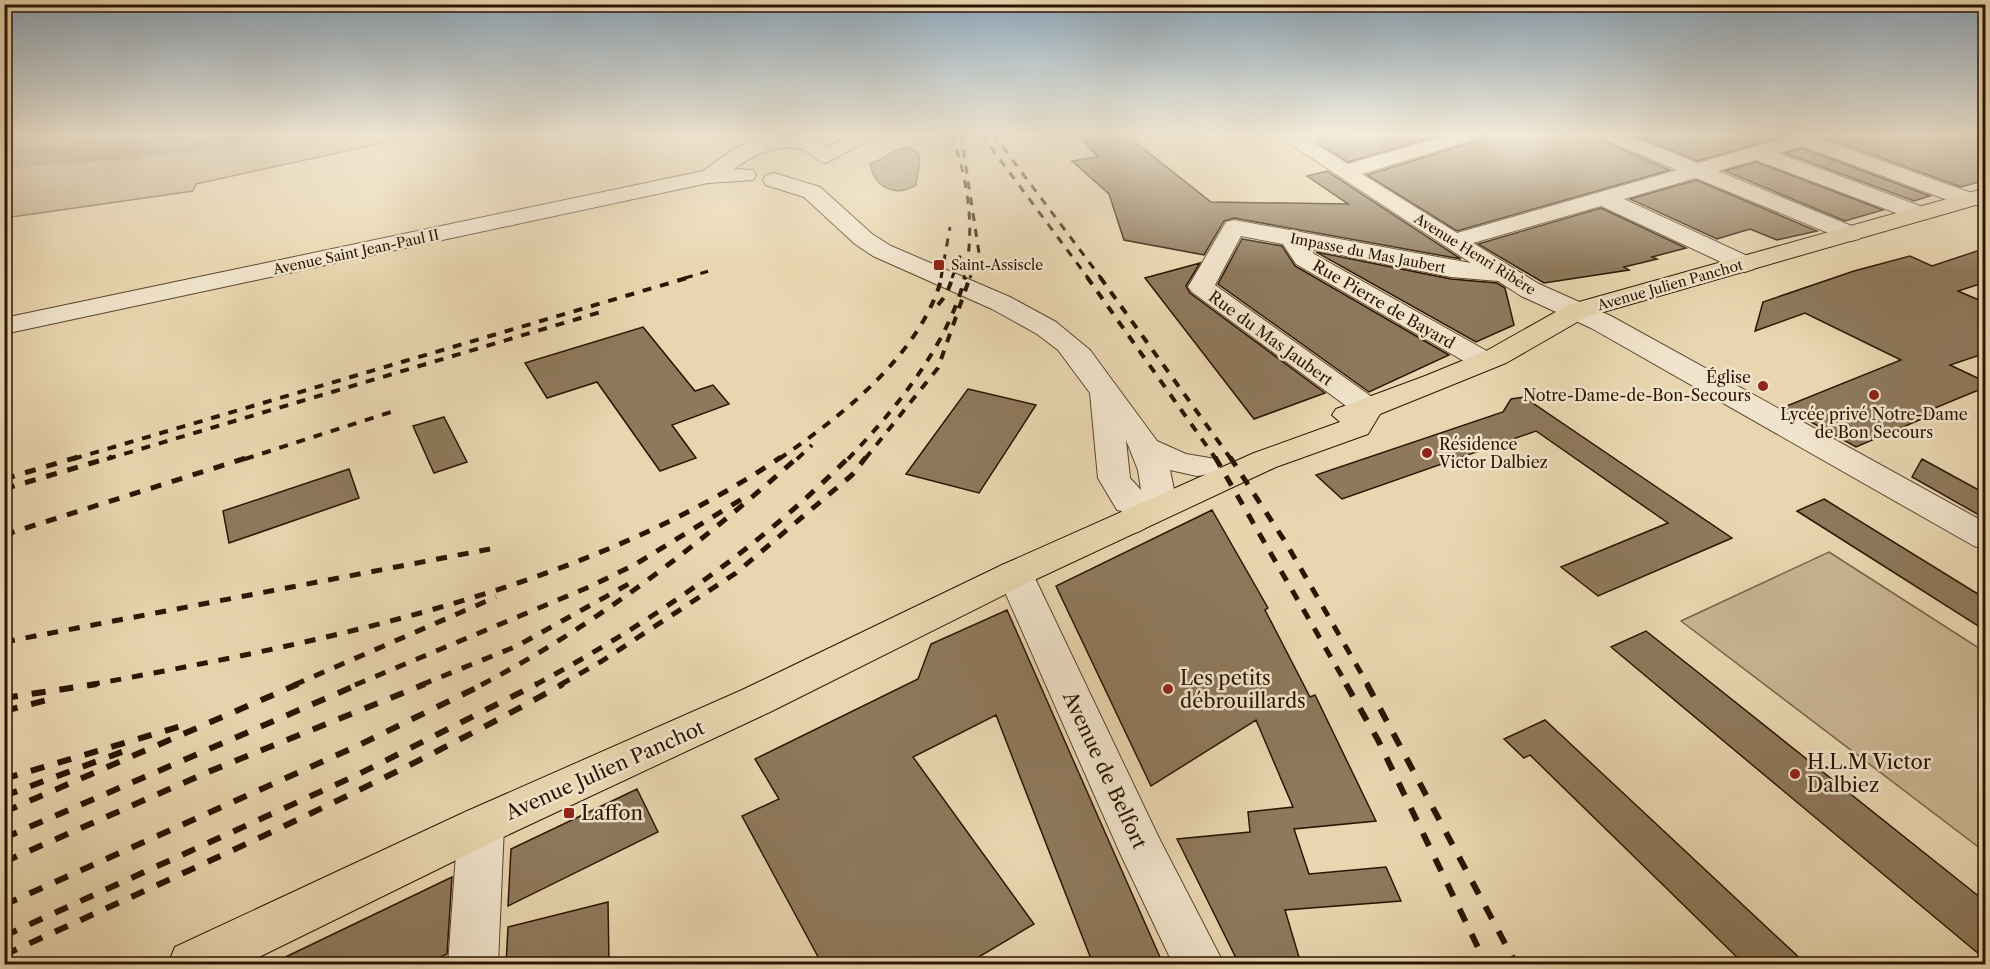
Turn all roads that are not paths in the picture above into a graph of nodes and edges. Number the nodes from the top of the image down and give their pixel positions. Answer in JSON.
{"nodes":[{"id":1,"x":693,"y":179,"type":"edge"},
{"id":2,"x":825,"y":179,"type":"edge"},
{"id":3,"x":1356,"y":179,"type":"edge"},
{"id":4,"x":1664,"y":179,"type":"edge"},
{"id":5,"x":1718,"y":179,"type":"edge"},
{"id":6,"x":1827,"y":179,"type":"edge"},
{"id":7,"x":1926,"y":179,"type":"edge"},
{"id":8,"x":1601,"y":197,"type":"junction"},
{"id":9,"x":1978,"y":199,"type":"edge"},
{"id":10,"x":1920,"y":214,"type":"junction"},
{"id":11,"x":1234,"y":227,"type":"joint"},
{"id":12,"x":1851,"y":234,"type":"junction"},
{"id":13,"x":1292,"y":239,"type":"junction"},
{"id":14,"x":1452,"y":242,"type":"junction"},
{"id":15,"x":1745,"y":264,"type":"junction"},
{"id":16,"x":1502,"y":273,"type":"junction"},
{"id":17,"x":1577,"y":311,"type":"junction"},
{"id":18,"x":4,"y":326,"type":"edge"},
{"id":19,"x":1484,"y":361,"type":"junction"},
{"id":20,"x":1105,"y":393,"type":"junction"},
{"id":21,"x":1368,"y":408,"type":"junction"},
{"id":22,"x":1148,"y":447,"type":"junction"},
{"id":23,"x":1206,"y":477,"type":"junction"},
{"id":24,"x":1143,"y":503,"type":"junction"},
{"id":25,"x":1986,"y":538,"type":"edge"},
{"id":26,"x":1015,"y":574,"type":"junction"},
{"id":27,"x":481,"y":826,"type":"junction"},
{"id":28,"x":193,"y":964,"type":"edge"},
{"id":29,"x":473,"y":964,"type":"edge"},
{"id":30,"x":1199,"y":964,"type":"edge"}],
"edges":[{"from":1,"to":18,"type":"street","name":"Avenue Saint Jean-Paul II"},
{"from":2,"to":20,"type":"street"},
{"from":3,"to":14,"type":"street","name":"Avenue Henri Ribère"},
{"from":4,"to":8,"type":"street"},
{"from":5,"to":12,"type":"street"},
{"from":6,"to":10,"type":"street"},
{"from":7,"to":9,"type":"street"},
{"from":8,"to":14,"type":"street"},
{"from":8,"to":15,"type":"street"},
{"from":9,"to":10,"type":"main road","name":"Avenue Julien Panchot"},
{"from":10,"to":12,"type":"main road","name":"Avenue Julien Panchot"},
{"from":11,"to":13,"type":"street","name":"Impasse du Mas Jaubert"},
{"from":11,"to":21,"type":"street","name":"Rue du Mas Jaubert"},
{"from":12,"to":15,"type":"main road","name":"Avenue Julien Panchot"},
{"from":13,"to":16,"type":"street","name":"Impasse du Mas Jaubert"},
{"from":13,"to":19,"type":"street","name":"Rue Pierre de Bayard"},
{"from":14,"to":16,"type":"street","name":"Avenue Henri Ribère"},
{"from":15,"to":17,"type":"main road","name":"Avenue Julien Panchot"},
{"from":16,"to":17,"type":"street","name":"Avenue Henri Ribère"},
{"from":17,"to":19,"type":"main road","name":"Avenue Julien Panchot"},
{"from":17,"to":25,"type":"street","name":"Avenue Henri Ribère"},
{"from":19,"to":21,"type":"main road","name":"Avenue Julien Panchot"},
{"from":20,"to":22,"type":"street"},
{"from":20,"to":24,"type":"street"},
{"from":21,"to":23,"type":"main road","name":"Avenue Julien Panchot"},
{"from":22,"to":23,"type":"street"},
{"from":22,"to":24,"type":"street"},
{"from":23,"to":24,"type":"main road","name":"Avenue Julien Panchot"},
{"from":23,"to":24,"type":"main road","name":"Avenue Julien Panchot"},
{"from":24,"to":26,"type":"main road","name":"Avenue Julien Panchot"},
{"from":26,"to":27,"type":"main road","name":"Avenue Julien Panchot"},
{"from":26,"to":30,"type":"street","name":"Avenue de Belfort"},
{"from":27,"to":28,"type":"main road","name":"Avenue Julien Panchot"},
{"from":27,"to":29,"type":"street"}]}
